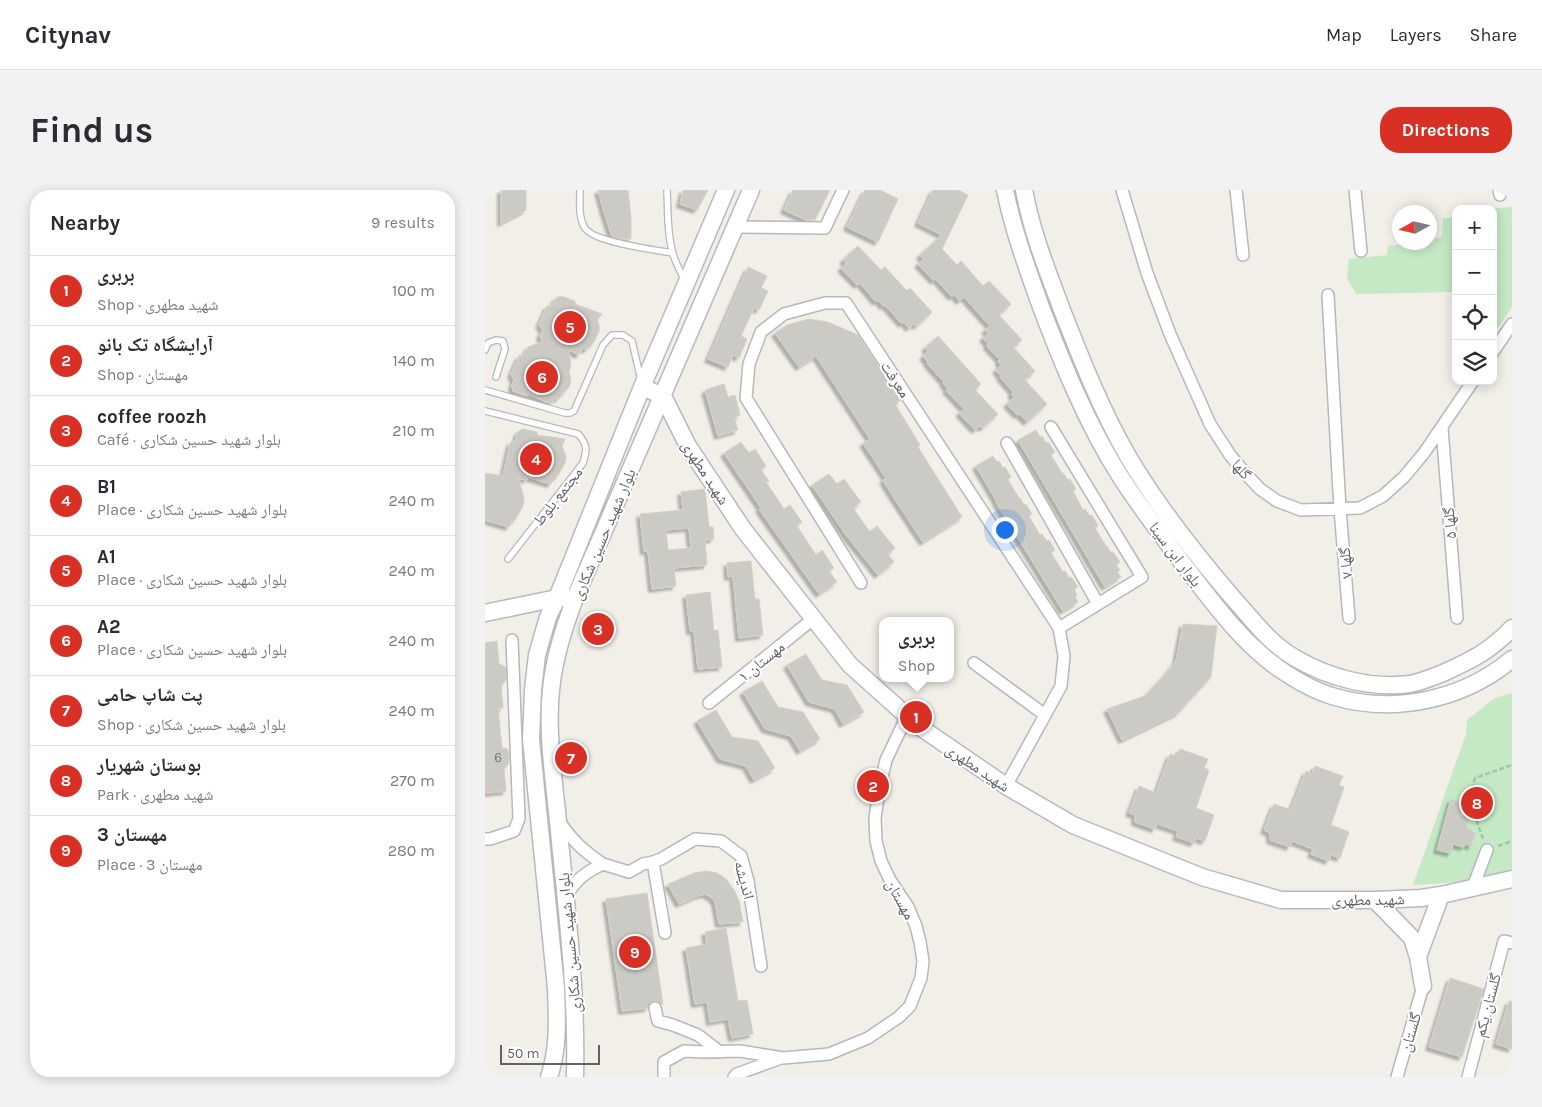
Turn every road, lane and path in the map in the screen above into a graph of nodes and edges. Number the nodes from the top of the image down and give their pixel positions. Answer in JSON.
{"nodes":[{"id":1,"x":580,"y":190,"type":"edge"},
{"id":2,"x":667,"y":190,"type":"edge"},
{"id":3,"x":726,"y":190,"type":"edge"},
{"id":4,"x":751,"y":190,"type":"edge"},
{"id":5,"x":843,"y":190,"type":"edge"},
{"id":6,"x":1005,"y":190,"type":"edge"},
{"id":7,"x":1024,"y":190,"type":"edge"},
{"id":8,"x":1122,"y":190,"type":"edge"},
{"id":9,"x":1236,"y":190,"type":"edge"},
{"id":10,"x":1355,"y":190,"type":"edge"},
{"id":11,"x":734,"y":228,"type":"junction"},
{"id":12,"x":1361,"y":251,"type":"dead end"},
{"id":13,"x":673,"y":253,"type":"junction"},
{"id":14,"x":1243,"y":255,"type":"dead end"},
{"id":15,"x":687,"y":282,"type":"junction"},
{"id":16,"x":1328,"y":295,"type":"dead end"},
{"id":17,"x":1512,"y":324,"type":"edge"},
{"id":18,"x":1497,"y":346,"type":"edge"},
{"id":19,"x":485,"y":350,"type":"edge"},
{"id":20,"x":496,"y":377,"type":"dead end"},
{"id":21,"x":1470,"y":385,"type":"edge"},
{"id":22,"x":642,"y":387,"type":"junction"},
{"id":23,"x":485,"y":390,"type":"edge"},
{"id":24,"x":663,"y":396,"type":"junction"},
{"id":25,"x":485,"y":411,"type":"edge"},
{"id":26,"x":1051,"y":426,"type":"dead end"},
{"id":27,"x":1442,"y":428,"type":"junction"},
{"id":28,"x":1007,"y":443,"type":"dead end"},
{"id":29,"x":1340,"y":509,"type":"junction"},
{"id":30,"x":508,"y":559,"type":"dead end"},
{"id":31,"x":861,"y":583,"type":"dead end"},
{"id":32,"x":557,"y":598,"type":"junction"},
{"id":33,"x":575,"y":598,"type":"junction"},
{"id":34,"x":1098,"y":604,"type":"junction"},
{"id":35,"x":485,"y":613,"type":"edge"},
{"id":36,"x":1349,"y":618,"type":"dead end"},
{"id":37,"x":1457,"y":618,"type":"dead end"},
{"id":38,"x":813,"y":619,"type":"junction"},
{"id":39,"x":1059,"y":628,"type":"junction"},
{"id":40,"x":1512,"y":628,"type":"edge"},
{"id":41,"x":512,"y":640,"type":"dead end"},
{"id":42,"x":1512,"y":659,"type":"edge"},
{"id":43,"x":974,"y":663,"type":"dead end"},
{"id":44,"x":709,"y":703,"type":"dead end"},
{"id":45,"x":907,"y":716,"type":"junction"},
{"id":46,"x":1045,"y":716,"type":"junction"},
{"id":47,"x":1512,"y":765,"type":"edge"},
{"id":48,"x":1006,"y":786,"type":"junction"},
{"id":49,"x":558,"y":819,"type":"junction"},
{"id":50,"x":485,"y":839,"type":"edge"},
{"id":51,"x":1487,"y":850,"type":"joint"},
{"id":52,"x":653,"y":862,"type":"junction"},
{"id":53,"x":603,"y":864,"type":"junction"},
{"id":54,"x":1512,"y":879,"type":"edge"},
{"id":55,"x":1473,"y":887,"type":"junction"},
{"id":56,"x":1441,"y":895,"type":"junction"},
{"id":57,"x":565,"y":897,"type":"junction"},
{"id":58,"x":1375,"y":900,"type":"junction"},
{"id":59,"x":665,"y":933,"type":"dead end"},
{"id":60,"x":1512,"y":943,"type":"edge"},
{"id":61,"x":1418,"y":957,"type":"junction"},
{"id":62,"x":761,"y":966,"type":"dead end"},
{"id":63,"x":1423,"y":986,"type":"joint"},
{"id":64,"x":655,"y":1008,"type":"dead end"},
{"id":65,"x":719,"y":1052,"type":"junction"},
{"id":66,"x":783,"y":1058,"type":"junction"},
{"id":67,"x":549,"y":1077,"type":"edge"},
{"id":68,"x":575,"y":1077,"type":"edge"},
{"id":69,"x":664,"y":1077,"type":"edge"},
{"id":70,"x":734,"y":1077,"type":"edge"},
{"id":71,"x":1397,"y":1077,"type":"edge"},
{"id":72,"x":1468,"y":1077,"type":"edge"}],
"edges":[{"from":1,"to":13,"type":"lane"},
{"from":2,"to":13,"type":"lane"},
{"from":3,"to":15,"type":"main road","name":"بلوار شهید حسین شکاری"},
{"from":4,"to":11,"type":"main road","name":"بلوار شهید حسین شکاری"},
{"from":5,"to":11,"type":"street"},
{"from":6,"to":42,"type":"main road","name":"بلوار ابن سینا"},
{"from":7,"to":40,"type":"main road","name":"بلوار ابن سینا"},
{"from":8,"to":29,"type":"street","name":"گلها"},
{"from":9,"to":14,"type":"street"},
{"from":10,"to":12,"type":"street"},
{"from":11,"to":24,"type":"main road","name":"بلوار شهید حسین شکاری"},
{"from":13,"to":15,"type":"lane"},
{"from":15,"to":22,"type":"main road","name":"بلوار شهید حسین شکاری"},
{"from":16,"to":29,"type":"street","name":"گلها ۷"},
{"from":17,"to":18,"type":"street"},
{"from":19,"to":20,"type":"lane"},
{"from":21,"to":27,"type":"street","name":"گلها"},
{"from":22,"to":23,"type":"lane"},
{"from":22,"to":24,"type":"main road"},
{"from":22,"to":32,"type":"main road","name":"بلوار شهید حسین شکاری"},
{"from":24,"to":33,"type":"main road","name":"بلوار شهید حسین شکاری"},
{"from":24,"to":38,"type":"main road","name":"شهید مطهری"},
{"from":25,"to":30,"type":"lane","name":"مجتمع بلوط"},
{"from":26,"to":34,"type":"street"},
{"from":27,"to":29,"type":"street","name":"گلها"},
{"from":27,"to":37,"type":"street","name":"گلها ۵"},
{"from":28,"to":34,"type":"street"},
{"from":29,"to":36,"type":"street","name":"گلها ۷"},
{"from":31,"to":39,"type":"street","name":"معرفت"},
{"from":32,"to":33,"type":"main road"},
{"from":32,"to":35,"type":"main road"},
{"from":32,"to":67,"type":"main road","name":"بلوار شهید حسین شکاری"},
{"from":33,"to":49,"type":"main road","name":"بلوار شهید حسین شکاری"},
{"from":34,"to":39,"type":"street"},
{"from":38,"to":44,"type":"street","name":"مهستان ۱"},
{"from":38,"to":45,"type":"main road","name":"شهید مطهری"},
{"from":39,"to":46,"type":"street","name":"معرفت"},
{"from":41,"to":50,"type":"street"},
{"from":43,"to":46,"type":"street"},
{"from":45,"to":48,"type":"main road","name":"شهید مطهری"},
{"from":45,"to":66,"type":"street","name":"مهستان"},
{"from":46,"to":48,"type":"street","name":"معرفت"},
{"from":47,"to":51,"type":"path"},
{"from":48,"to":58,"type":"main road","name":"شهید مطهری"},
{"from":49,"to":53,"type":"street","name":"اندیشه"},
{"from":49,"to":57,"type":"main road","name":"بلوار شهید حسین شکاری"},
{"from":51,"to":55,"type":"street"},
{"from":52,"to":53,"type":"street","name":"اندیشه"},
{"from":52,"to":59,"type":"street"},
{"from":52,"to":62,"type":"street","name":"اندیشه"},
{"from":53,"to":57,"type":"street"},
{"from":54,"to":55,"type":"main road","name":"شهید مطهری"},
{"from":55,"to":56,"type":"main road","name":"شهید مطهری"},
{"from":56,"to":58,"type":"main road","name":"شهید مطهری"},
{"from":56,"to":61,"type":"main road"},
{"from":57,"to":68,"type":"main road","name":"بلوار شهید حسین شکاری"},
{"from":58,"to":61,"type":"main road"},
{"from":60,"to":72,"type":"street","name":"گلستان یکم"},
{"from":61,"to":63,"type":"main road"},
{"from":63,"to":71,"type":"street","name":"گلستان"},
{"from":64,"to":65,"type":"street"},
{"from":65,"to":66,"type":"street"},
{"from":65,"to":69,"type":"street"},
{"from":66,"to":70,"type":"street"}]}
